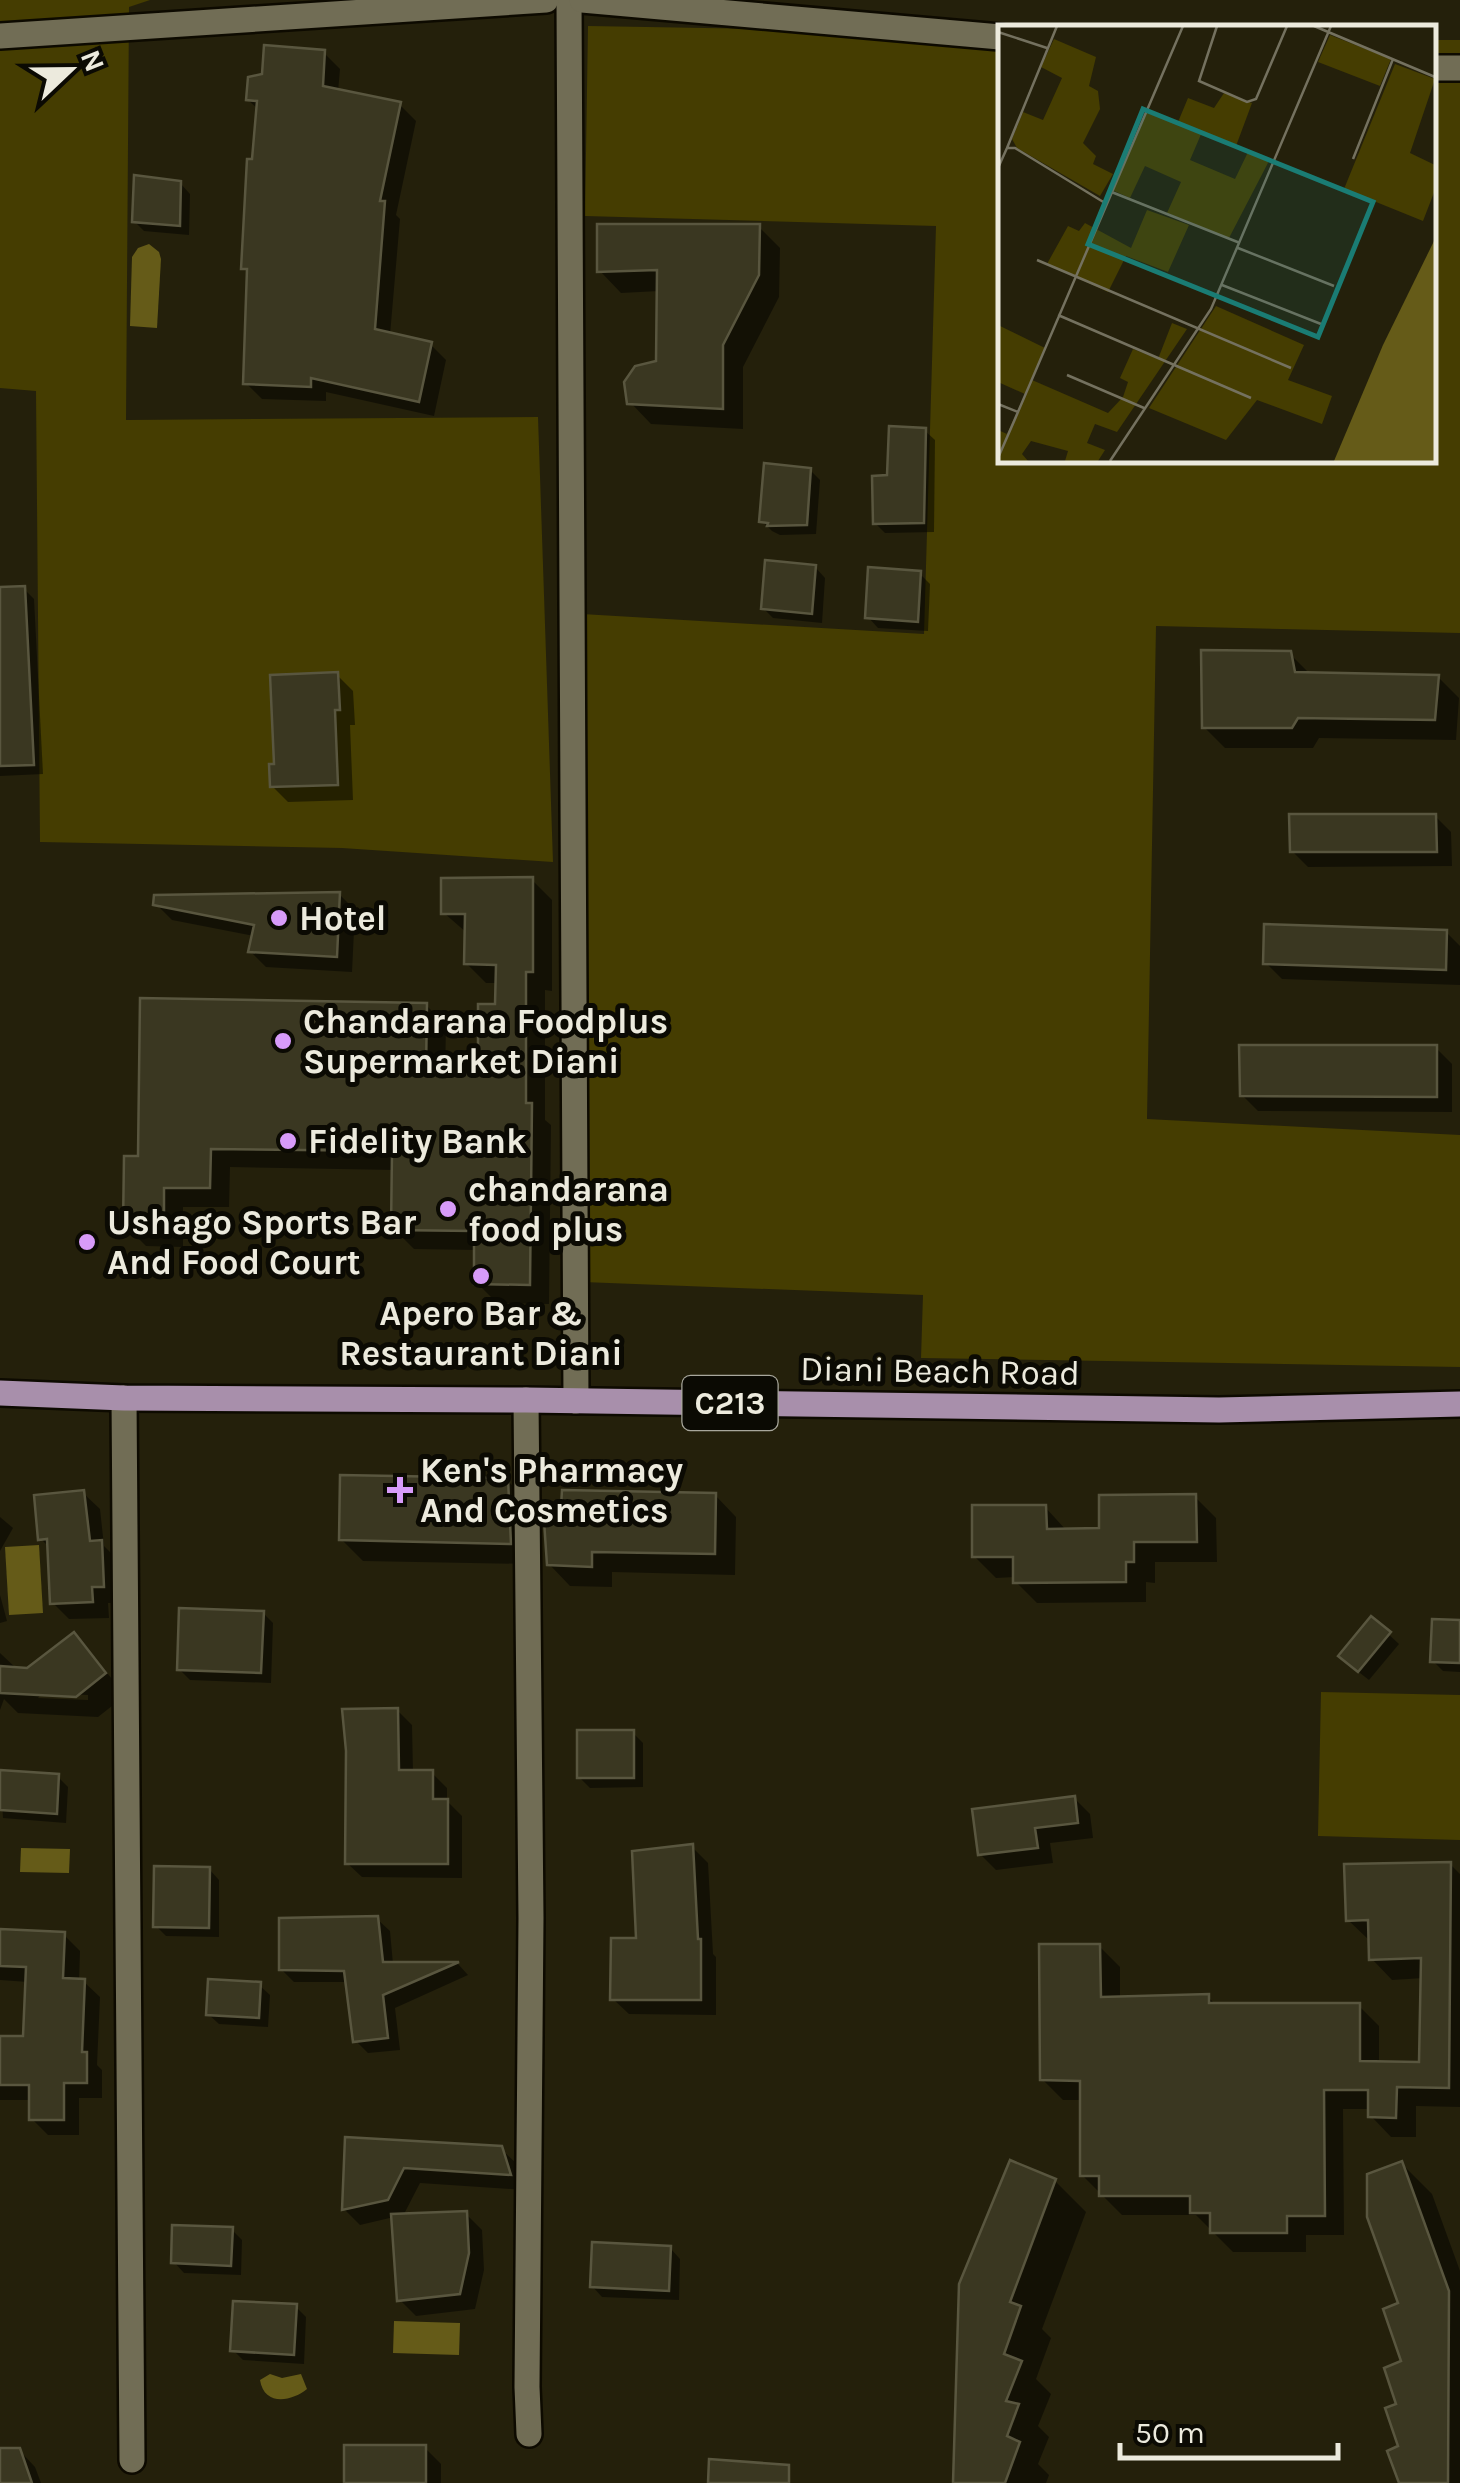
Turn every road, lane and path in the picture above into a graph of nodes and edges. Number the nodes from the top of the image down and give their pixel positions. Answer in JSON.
{"nodes":[{"id":1,"x":546,"y":0,"type":"edge"},
{"id":2,"x":570,"y":0,"type":"edge"},
{"id":3,"x":582,"y":0,"type":"edge"},
{"id":4,"x":447,"y":2,"type":"edge"},
{"id":5,"x":0,"y":36,"type":"edge"},
{"id":6,"x":998,"y":37,"type":"edge"},
{"id":7,"x":0,"y":1393,"type":"edge"},
{"id":8,"x":124,"y":1398,"type":"junction"},
{"id":9,"x":526,"y":1400,"type":"junction"},
{"id":10,"x":576,"y":1400,"type":"junction"},
{"id":11,"x":1460,"y":1404,"type":"edge"},
{"id":12,"x":529,"y":2434,"type":"dead end"},
{"id":13,"x":132,"y":2460,"type":"dead end"}],
"edges":[{"from":1,"to":4,"type":"street"},
{"from":2,"to":10,"type":"street"},
{"from":3,"to":6,"type":"street"},
{"from":4,"to":5,"type":"street"},
{"from":7,"to":8,"type":"main road","name":"Diani Beach Road","number":"C213"},
{"from":8,"to":9,"type":"main road","name":"Diani Beach Road","number":"C213"},
{"from":8,"to":13,"type":"street"},
{"from":9,"to":10,"type":"main road","name":"Diani Beach Road","number":"C213"},
{"from":9,"to":12,"type":"street"},
{"from":10,"to":11,"type":"main road","name":"Diani Beach Road","number":"C213"}]}
